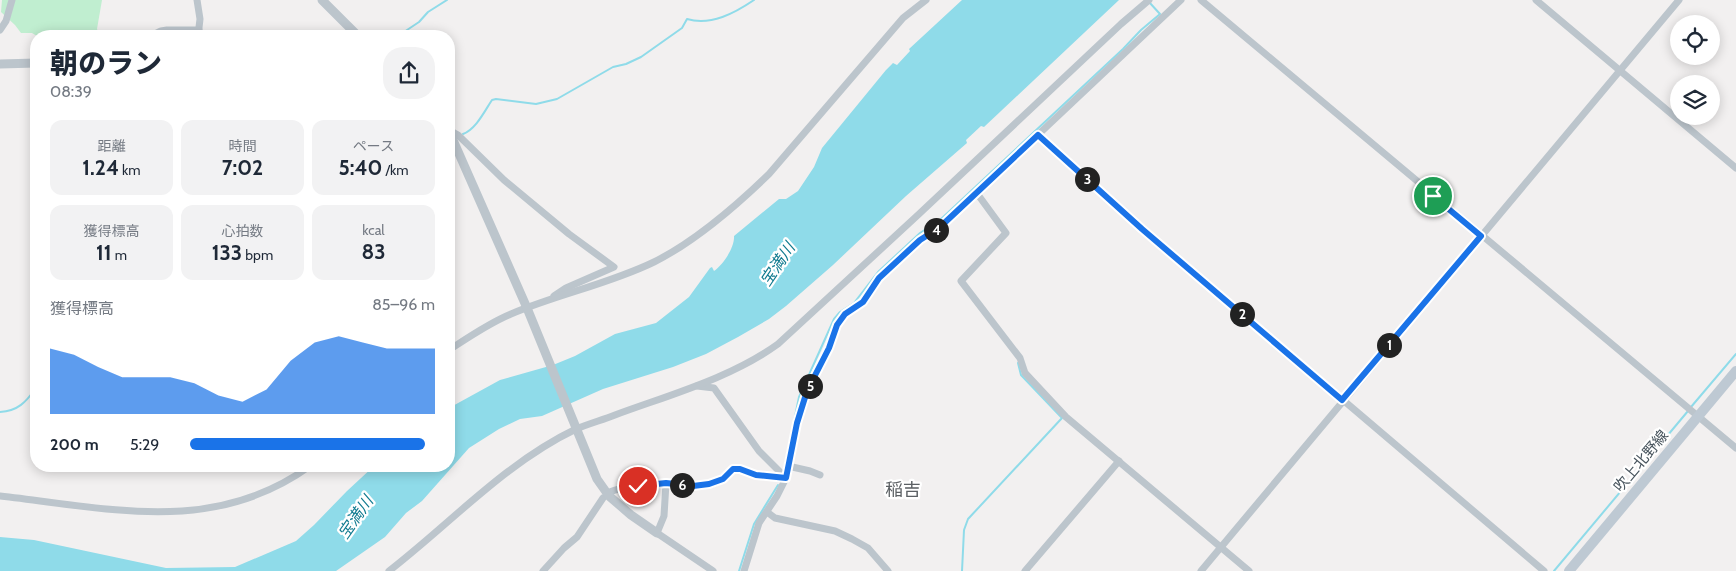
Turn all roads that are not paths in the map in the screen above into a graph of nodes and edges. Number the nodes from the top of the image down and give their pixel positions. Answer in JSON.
{"nodes":[{"id":1,"x":12,"y":0,"type":"edge"},
{"id":2,"x":197,"y":0,"type":"edge"},
{"id":3,"x":322,"y":0,"type":"edge"},
{"id":4,"x":926,"y":0,"type":"edge"},
{"id":5,"x":1149,"y":0,"type":"edge"},
{"id":6,"x":1181,"y":0,"type":"edge"},
{"id":7,"x":1201,"y":0,"type":"edge"},
{"id":8,"x":1536,"y":0,"type":"edge"},
{"id":9,"x":1679,"y":0,"type":"edge"},
{"id":10,"x":0,"y":30,"type":"edge"},
{"id":11,"x":198,"y":30,"type":"edge"},
{"id":12,"x":352,"y":30,"type":"edge"},
{"id":13,"x":30,"y":63,"type":"edge"},
{"id":14,"x":0,"y":64,"type":"edge"},
{"id":15,"x":1620,"y":71,"type":"junction"},
{"id":16,"x":455,"y":133,"type":"edge"},
{"id":17,"x":1038,"y":135,"type":"junction"},
{"id":18,"x":455,"y":144,"type":"edge"},
{"id":19,"x":1736,"y":168,"type":"edge"},
{"id":20,"x":976,"y":192,"type":"junction"},
{"id":21,"x":1481,"y":236,"type":"junction"},
{"id":22,"x":548,"y":300,"type":"junction"},
{"id":23,"x":528,"y":311,"type":"junction"},
{"id":24,"x":455,"y":346,"type":"edge"},
{"id":25,"x":1736,"y":371,"type":"edge"},
{"id":26,"x":727,"y":372,"type":"junction"},
{"id":27,"x":694,"y":385,"type":"junction"},
{"id":28,"x":714,"y":388,"type":"junction"},
{"id":29,"x":1342,"y":400,"type":"junction"},
{"id":30,"x":1698,"y":416,"type":"junction"},
{"id":31,"x":574,"y":425,"type":"junction"},
{"id":32,"x":1736,"y":448,"type":"edge"},
{"id":33,"x":1119,"y":461,"type":"junction"},
{"id":34,"x":788,"y":466,"type":"junction"},
{"id":35,"x":301,"y":472,"type":"edge"},
{"id":36,"x":820,"y":475,"type":"dead end"},
{"id":37,"x":786,"y":478,"type":"junction"},
{"id":38,"x":666,"y":483,"type":"junction"},
{"id":39,"x":610,"y":492,"type":"dead end"},
{"id":40,"x":0,"y":496,"type":"edge"},
{"id":41,"x":603,"y":498,"type":"dead end"},
{"id":42,"x":767,"y":512,"type":"junction"},
{"id":43,"x":657,"y":533,"type":"junction"},
{"id":44,"x":1221,"y":548,"type":"junction"},
{"id":45,"x":389,"y":571,"type":"edge"},
{"id":46,"x":543,"y":571,"type":"edge"},
{"id":47,"x":713,"y":571,"type":"edge"},
{"id":48,"x":744,"y":571,"type":"edge"},
{"id":49,"x":888,"y":571,"type":"edge"},
{"id":50,"x":1025,"y":571,"type":"edge"},
{"id":51,"x":1201,"y":571,"type":"edge"},
{"id":52,"x":1248,"y":571,"type":"edge"},
{"id":53,"x":1544,"y":571,"type":"edge"},
{"id":54,"x":1569,"y":571,"type":"edge"}],
"edges":[{"from":1,"to":10,"type":"street"},
{"from":2,"to":11,"type":"street"},
{"from":3,"to":12,"type":"street"},
{"from":4,"to":22,"type":"street"},
{"from":5,"to":26,"type":"street"},
{"from":6,"to":17,"type":"street"},
{"from":7,"to":21,"type":"street"},
{"from":8,"to":15,"type":"street"},
{"from":9,"to":15,"type":"street"},
{"from":13,"to":14,"type":"street"},
{"from":15,"to":19,"type":"street"},
{"from":15,"to":21,"type":"street"},
{"from":16,"to":22,"type":"street"},
{"from":17,"to":20,"type":"street"},
{"from":17,"to":29,"type":"street"},
{"from":18,"to":23,"type":"street"},
{"from":20,"to":33,"type":"street"},
{"from":20,"to":34,"type":"street"},
{"from":21,"to":29,"type":"street"},
{"from":21,"to":30,"type":"street"},
{"from":22,"to":23,"type":"street"},
{"from":23,"to":24,"type":"street"},
{"from":23,"to":31,"type":"street"},
{"from":25,"to":30,"type":"main road","name":"吹上北野線"},
{"from":26,"to":27,"type":"street"},
{"from":26,"to":28,"type":"street"},
{"from":27,"to":28,"type":"street"},
{"from":27,"to":31,"type":"street"},
{"from":28,"to":37,"type":"street"},
{"from":29,"to":44,"type":"street"},
{"from":29,"to":53,"type":"street"},
{"from":30,"to":32,"type":"street"},
{"from":30,"to":54,"type":"main road","name":"吹上北野線"},
{"from":31,"to":43,"type":"street"},
{"from":31,"to":45,"type":"street"},
{"from":33,"to":44,"type":"street"},
{"from":33,"to":50,"type":"street"},
{"from":34,"to":36,"type":"street"},
{"from":34,"to":37,"type":"street"},
{"from":35,"to":40,"type":"street"},
{"from":37,"to":38,"type":"street"},
{"from":37,"to":42,"type":"street"},
{"from":38,"to":39,"type":"street"},
{"from":38,"to":43,"type":"street"},
{"from":41,"to":46,"type":"street"},
{"from":42,"to":48,"type":"street"},
{"from":42,"to":49,"type":"street"},
{"from":43,"to":47,"type":"street"},
{"from":44,"to":51,"type":"street"},
{"from":44,"to":52,"type":"street"}]}
